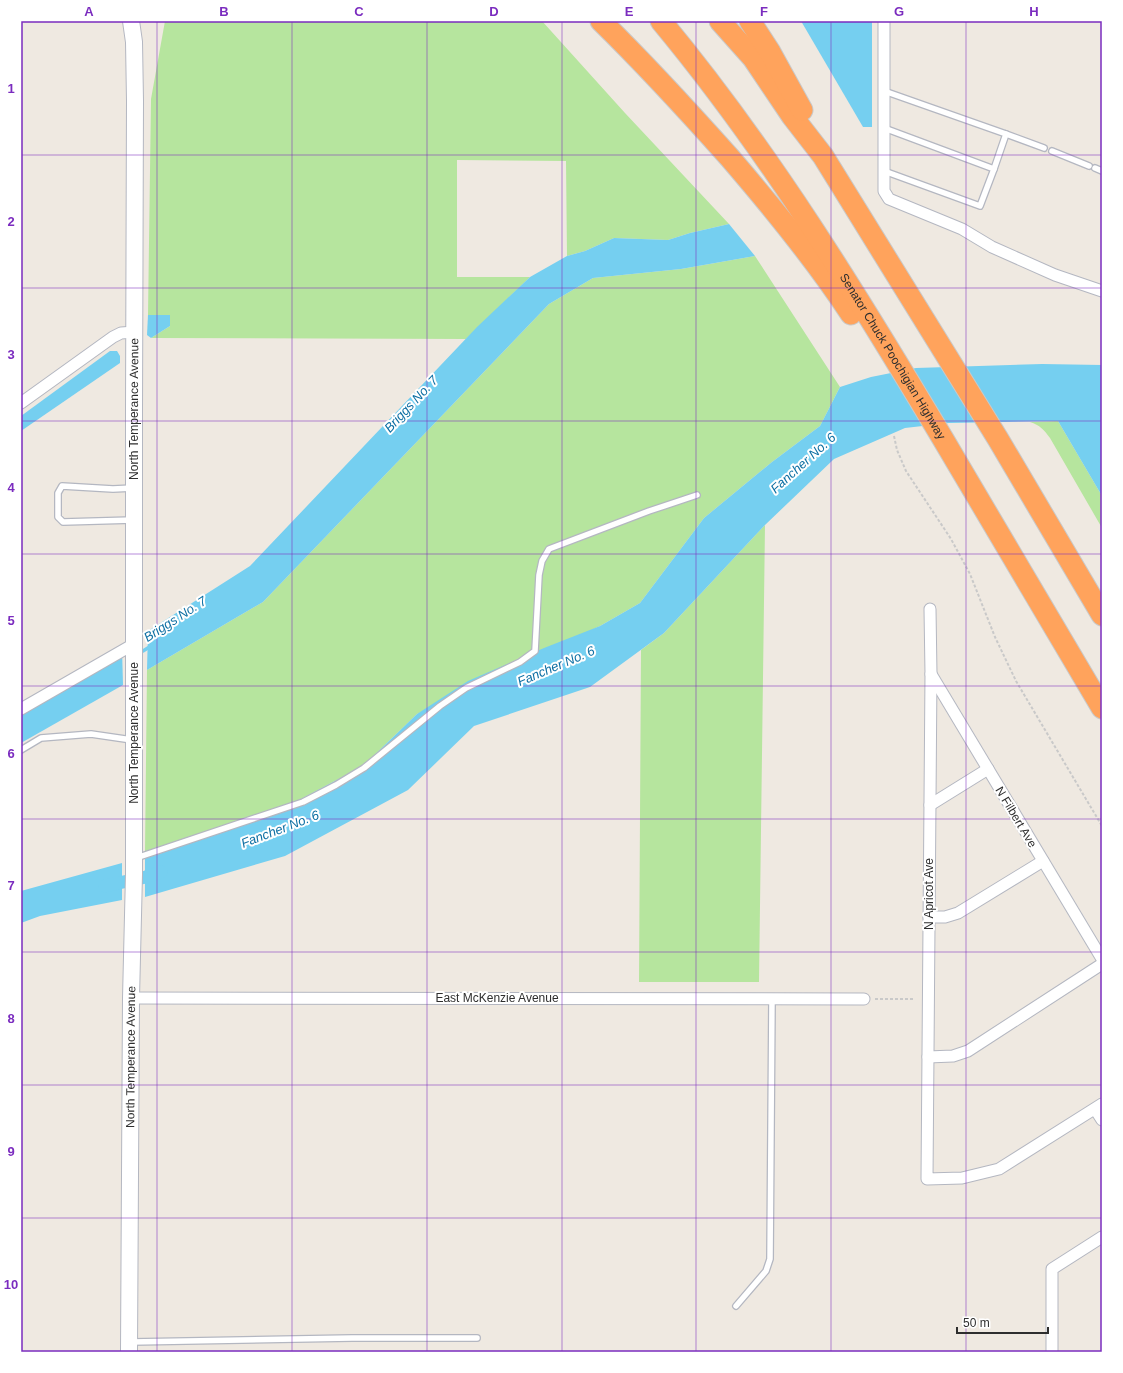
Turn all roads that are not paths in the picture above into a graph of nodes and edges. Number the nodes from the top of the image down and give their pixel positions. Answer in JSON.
{"nodes":[{"id":1,"x":131,"y":21,"type":"edge"},
{"id":2,"x":135,"y":21,"type":"edge"},
{"id":3,"x":600,"y":21,"type":"edge"},
{"id":4,"x":661,"y":21,"type":"edge"},
{"id":5,"x":720,"y":21,"type":"edge"},
{"id":6,"x":750,"y":21,"type":"edge"},
{"id":7,"x":884,"y":21,"type":"edge"},
{"id":8,"x":134,"y":42,"type":"junction"},
{"id":9,"x":884,"y":91,"type":"junction"},
{"id":10,"x":884,"y":128,"type":"junction"},
{"id":11,"x":1006,"y":134,"type":"junction"},
{"id":12,"x":1044,"y":148,"type":"dead end"},
{"id":13,"x":1052,"y":151,"type":"dead end"},
{"id":14,"x":823,"y":156,"type":"junction"},
{"id":15,"x":1089,"y":166,"type":"dead end"},
{"id":16,"x":1095,"y":168,"type":"dead end"},
{"id":17,"x":994,"y":169,"type":"junction"},
{"id":18,"x":883,"y":171,"type":"junction"},
{"id":19,"x":1102,"y":171,"type":"edge"},
{"id":20,"x":1102,"y":291,"type":"edge"},
{"id":21,"x":135,"y":332,"type":"junction"},
{"id":22,"x":891,"y":352,"type":"junction"},
{"id":23,"x":21,"y":403,"type":"edge"},
{"id":24,"x":134,"y":488,"type":"junction"},
{"id":25,"x":697,"y":495,"type":"dead end"},
{"id":26,"x":134,"y":520,"type":"junction"},
{"id":27,"x":930,"y":609,"type":"dead end"},
{"id":28,"x":1102,"y":615,"type":"edge"},
{"id":29,"x":134,"y":644,"type":"junction"},
{"id":30,"x":931,"y":674,"type":"junction"},
{"id":31,"x":1102,"y":708,"type":"edge"},
{"id":32,"x":21,"y":709,"type":"edge"},
{"id":33,"x":134,"y":740,"type":"junction"},
{"id":34,"x":21,"y":750,"type":"edge"},
{"id":35,"x":988,"y":769,"type":"junction"},
{"id":36,"x":930,"y":805,"type":"junction"},
{"id":37,"x":1042,"y":861,"type":"junction"},
{"id":38,"x":134,"y":866,"type":"junction"},
{"id":39,"x":929,"y":917,"type":"junction"},
{"id":40,"x":1102,"y":959,"type":"edge"},
{"id":41,"x":1102,"y":964,"type":"edge"},
{"id":42,"x":131,"y":998,"type":"junction"},
{"id":43,"x":772,"y":998,"type":"junction"},
{"id":44,"x":864,"y":998,"type":"road end"},
{"id":45,"x":928,"y":1057,"type":"junction"},
{"id":46,"x":1099,"y":1107,"type":"edge"},
{"id":47,"x":1102,"y":1120,"type":"edge"},
{"id":48,"x":1102,"y":1236,"type":"edge"},
{"id":49,"x":736,"y":1306,"type":"dead end"},
{"id":50,"x":477,"y":1338,"type":"dead end"},
{"id":51,"x":129,"y":1347,"type":"edge"},
{"id":52,"x":1052,"y":1352,"type":"edge"}],
"edges":[{"from":1,"to":8,"type":"main road","name":"North Temperance Avenue"},
{"from":2,"to":8,"type":"main road","name":"North Temperance Avenue"},
{"from":3,"to":22,"type":"highway"},
{"from":4,"to":22,"type":"highway","name":"Senator Chuck Poochigian Highway"},
{"from":5,"to":14,"type":"highway"},
{"from":6,"to":14,"type":"highway"},
{"from":7,"to":9,"type":"street"},
{"from":8,"to":21,"type":"main road","name":"North Temperance Avenue"},
{"from":9,"to":10,"type":"street"},
{"from":9,"to":11,"type":"lane"},
{"from":10,"to":17,"type":"lane"},
{"from":10,"to":18,"type":"street"},
{"from":11,"to":12,"type":"lane"},
{"from":11,"to":17,"type":"lane"},
{"from":13,"to":15,"type":"lane"},
{"from":14,"to":28,"type":"highway"},
{"from":16,"to":19,"type":"lane"},
{"from":17,"to":18,"type":"lane"},
{"from":18,"to":20,"type":"street"},
{"from":21,"to":23,"type":"street"},
{"from":21,"to":24,"type":"main road","name":"North Temperance Avenue"},
{"from":22,"to":31,"type":"highway","name":"Senator Chuck Poochigian Highway"},
{"from":24,"to":26,"type":"main road","name":"North Temperance Avenue"},
{"from":24,"to":26,"type":"lane"},
{"from":25,"to":38,"type":"lane"},
{"from":26,"to":29,"type":"main road","name":"North Temperance Avenue"},
{"from":27,"to":30,"type":"street","name":"N Apricot Ave"},
{"from":29,"to":32,"type":"street"},
{"from":29,"to":33,"type":"main road","name":"North Temperance Avenue"},
{"from":30,"to":35,"type":"street","name":"N Filbert Ave"},
{"from":30,"to":36,"type":"street","name":"N Apricot Ave"},
{"from":33,"to":34,"type":"lane"},
{"from":33,"to":38,"type":"main road","name":"North Temperance Avenue"},
{"from":35,"to":36,"type":"street"},
{"from":35,"to":37,"type":"street","name":"N Filbert Ave"},
{"from":36,"to":39,"type":"street","name":"N Apricot Ave"},
{"from":37,"to":39,"type":"street"},
{"from":37,"to":40,"type":"street","name":"N Filbert Ave"},
{"from":38,"to":42,"type":"main road","name":"North Temperance Avenue"},
{"from":39,"to":45,"type":"street","name":"N Apricot Ave"},
{"from":41,"to":45,"type":"street"},
{"from":42,"to":43,"type":"street","name":"East McKenzie Avenue"},
{"from":42,"to":51,"type":"main road","name":"North Temperance Avenue"},
{"from":43,"to":44,"type":"street","name":"East McKenzie Avenue"},
{"from":43,"to":49,"type":"lane"},
{"from":45,"to":46,"type":"street","name":"N Apricot Ave"},
{"from":46,"to":47,"type":"street"},
{"from":48,"to":52,"type":"street"},
{"from":50,"to":51,"type":"lane"}]}
